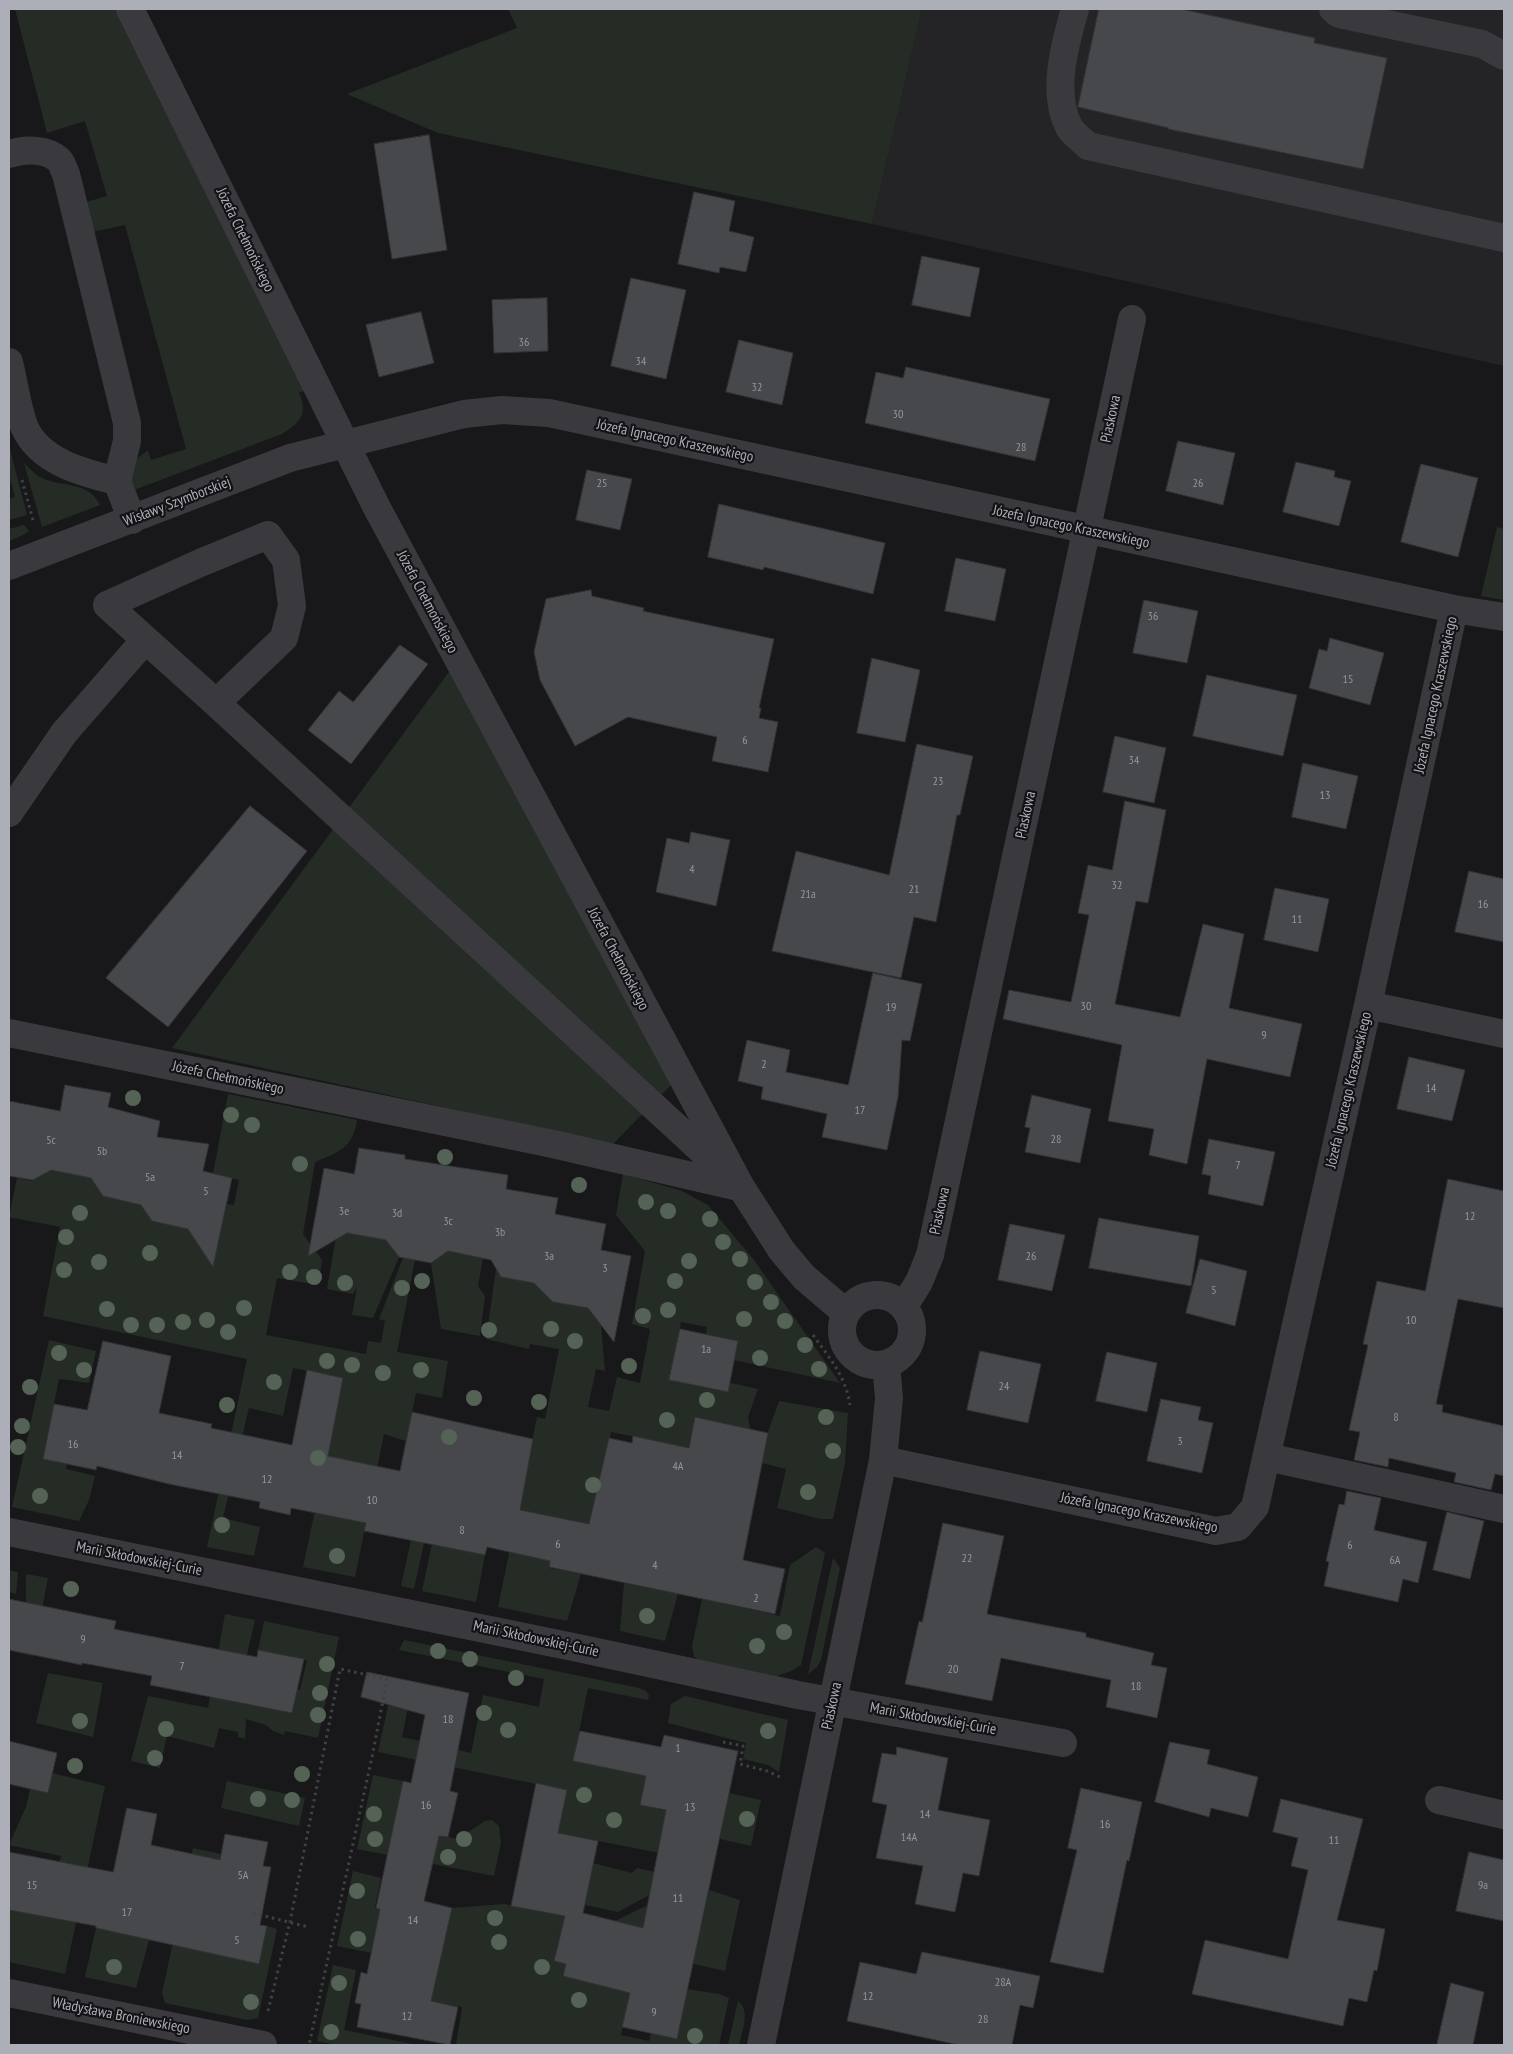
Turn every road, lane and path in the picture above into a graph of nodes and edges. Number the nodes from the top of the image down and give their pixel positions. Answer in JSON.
{"nodes":[{"id":1,"x":130,"y":9,"type":"edge"},
{"id":2,"x":1075,"y":9,"type":"edge"},
{"id":3,"x":1333,"y":9,"type":"edge"},
{"id":4,"x":1504,"y":56,"type":"edge"},
{"id":5,"x":9,"y":154,"type":"edge"},
{"id":6,"x":1504,"y":238,"type":"edge"},
{"id":7,"x":1132,"y":319,"type":"dead end"},
{"id":8,"x":9,"y":362,"type":"edge"},
{"id":9,"x":346,"y":444,"type":"junction"},
{"id":10,"x":118,"y":481,"type":"junction"},
{"id":11,"x":132,"y":520,"type":"junction"},
{"id":12,"x":1088,"y":531,"type":"junction"},
{"id":13,"x":9,"y":566,"type":"edge"},
{"id":14,"x":1454,"y":609,"type":"junction"},
{"id":15,"x":1504,"y":617,"type":"edge"},
{"id":16,"x":145,"y":640,"type":"junction"},
{"id":17,"x":216,"y":703,"type":"junction"},
{"id":18,"x":9,"y":813,"type":"edge"},
{"id":19,"x":1368,"y":1005,"type":"junction"},
{"id":20,"x":9,"y":1033,"type":"edge"},
{"id":21,"x":1504,"y":1034,"type":"edge"},
{"id":22,"x":741,"y":1187,"type":"junction"},
{"id":23,"x":904,"y":1306,"type":"junction"},
{"id":24,"x":846,"y":1312,"type":"junction"},
{"id":25,"x":886,"y":1364,"type":"junction"},
{"id":26,"x":1267,"y":1457,"type":"junction"},
{"id":27,"x":883,"y":1460,"type":"junction"},
{"id":28,"x":1504,"y":1509,"type":"edge"},
{"id":29,"x":9,"y":1532,"type":"edge"},
{"id":30,"x":833,"y":1701,"type":"junction"},
{"id":31,"x":723,"y":1742,"type":"dead end"},
{"id":32,"x":1064,"y":1743,"type":"dead end"},
{"id":33,"x":780,"y":1777,"type":"dead end"},
{"id":34,"x":1439,"y":1800,"type":"dead end"},
{"id":35,"x":1504,"y":1815,"type":"edge"},
{"id":36,"x":253,"y":1913,"type":"dead end"},
{"id":37,"x":290,"y":1922,"type":"junction"},
{"id":38,"x":308,"y":1927,"type":"dead end"},
{"id":39,"x":9,"y":1994,"type":"edge"},
{"id":40,"x":265,"y":2032,"type":"edge"},
{"id":41,"x":309,"y":2045,"type":"edge"},
{"id":42,"x":761,"y":2045,"type":"edge"}],
"edges":[{"from":1,"to":9,"type":"street","name":"Józefa Chełmońskiego"},
{"from":2,"to":6,"type":"street"},
{"from":3,"to":4,"type":"street"},
{"from":5,"to":10,"type":"street"},
{"from":7,"to":12,"type":"street","name":"Piaskowa"},
{"from":8,"to":10,"type":"street"},
{"from":9,"to":11,"type":"street","name":"Wisławy Szymborskiej"},
{"from":9,"to":12,"type":"street","name":"Józefa Ignacego Kraszewskiego"},
{"from":9,"to":22,"type":"street","name":"Józefa Chełmońskiego"},
{"from":10,"to":11,"type":"street"},
{"from":11,"to":13,"type":"street","name":"Wisławy Szymborskiej"},
{"from":12,"to":14,"type":"street","name":"Józefa Ignacego Kraszewskiego"},
{"from":12,"to":23,"type":"street","name":"Piaskowa"},
{"from":14,"to":15,"type":"street"},
{"from":14,"to":19,"type":"street","name":"Józefa Ignacego Kraszewskiego"},
{"from":16,"to":17,"type":"street"},
{"from":16,"to":17,"type":"street"},
{"from":16,"to":18,"type":"street"},
{"from":17,"to":22,"type":"street"},
{"from":19,"to":21,"type":"street"},
{"from":19,"to":26,"type":"street","name":"Józefa Ignacego Kraszewskiego"},
{"from":20,"to":22,"type":"street","name":"Józefa Chełmońskiego"},
{"from":22,"to":24,"type":"street","name":"Józefa Chełmońskiego"},
{"from":23,"to":24,"type":"street"},
{"from":23,"to":25,"type":"street"},
{"from":24,"to":25,"type":"street"},
{"from":25,"to":27,"type":"street","name":"Piaskowa"},
{"from":26,"to":27,"type":"street","name":"Józefa Ignacego Kraszewskiego"},
{"from":26,"to":28,"type":"street"},
{"from":27,"to":30,"type":"street","name":"Piaskowa"},
{"from":29,"to":30,"type":"street","name":"Marii Skłodowskiej-Curie"},
{"from":30,"to":32,"type":"street","name":"Marii Skłodowskiej-Curie"},
{"from":30,"to":42,"type":"street","name":"Piaskowa"},
{"from":31,"to":33,"type":"path"},
{"from":34,"to":35,"type":"street"},
{"from":36,"to":37,"type":"path"},
{"from":37,"to":38,"type":"path"},
{"from":37,"to":40,"type":"path"},
{"from":37,"to":41,"type":"path"},
{"from":39,"to":40,"type":"street","name":"Władysława Broniewskiego"}]}
